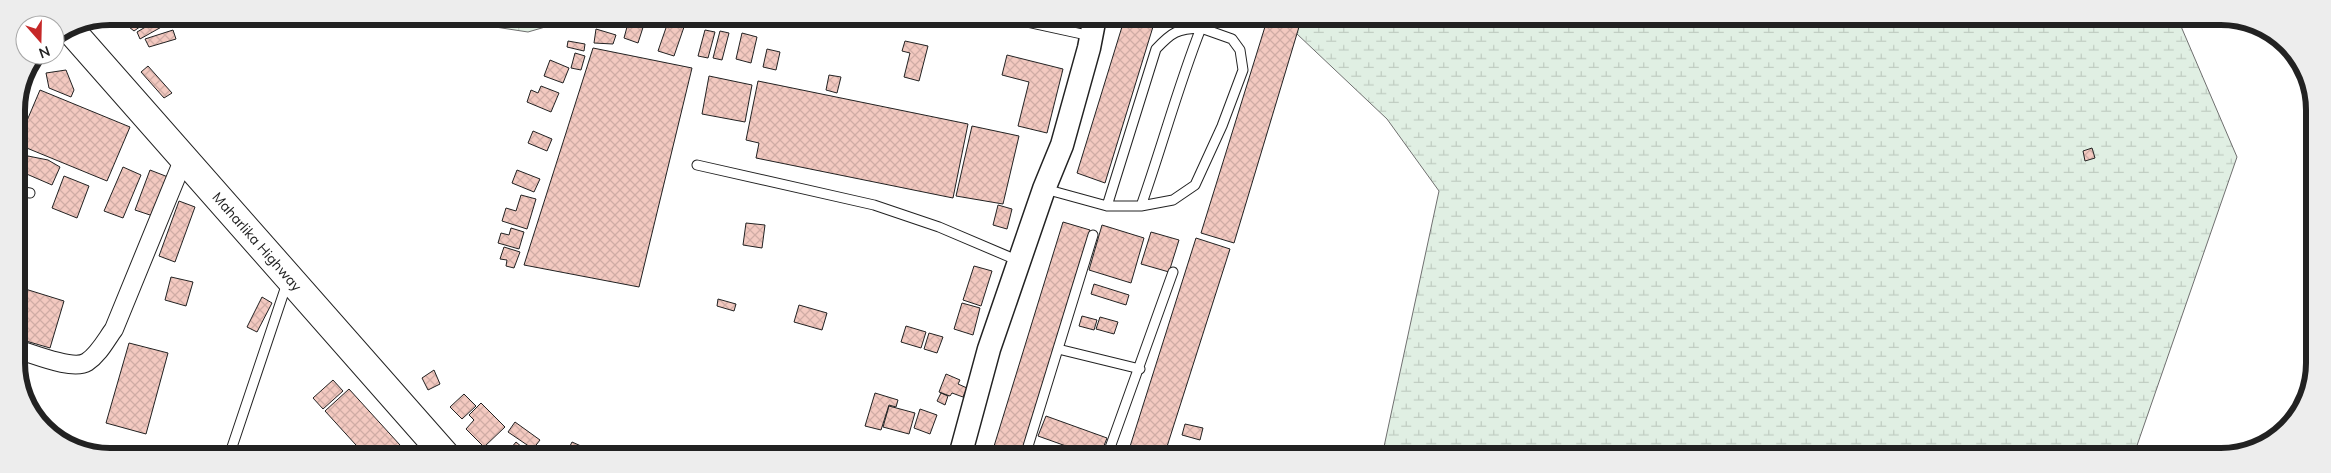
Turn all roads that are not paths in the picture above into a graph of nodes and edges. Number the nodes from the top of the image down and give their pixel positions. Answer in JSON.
{"nodes":[{"id":1,"x":1093,"y":26,"type":"edge"},
{"id":2,"x":1201,"y":28,"type":"junction"},
{"id":3,"x":73,"y":33,"type":"edge"},
{"id":4,"x":184,"y":158,"type":"junction"},
{"id":5,"x":697,"y":165,"type":"dead end"},
{"id":6,"x":1044,"y":189,"type":"junction"},
{"id":7,"x":25,"y":192,"type":"edge"},
{"id":8,"x":30,"y":193,"type":"dead end"},
{"id":9,"x":1107,"y":206,"type":"junction"},
{"id":10,"x":1141,"y":206,"type":"junction"},
{"id":11,"x":1093,"y":235,"type":"dead end"},
{"id":12,"x":1019,"y":261,"type":"junction"},
{"id":13,"x":1173,"y":272,"type":"dead end"},
{"id":14,"x":289,"y":278,"type":"junction"},
{"id":15,"x":1058,"y":349,"type":"junction"},
{"id":16,"x":25,"y":352,"type":"edge"},
{"id":17,"x":1140,"y":369,"type":"junction"},
{"id":18,"x":233,"y":448,"type":"edge"},
{"id":19,"x":439,"y":448,"type":"edge"},
{"id":20,"x":962,"y":448,"type":"edge"},
{"id":21,"x":1027,"y":448,"type":"edge"},
{"id":22,"x":1110,"y":448,"type":"edge"}],
"edges":[{"from":1,"to":6,"type":"street"},
{"from":2,"to":9,"type":"lane"},
{"from":2,"to":10,"type":"lane"},
{"from":2,"to":10,"type":"lane"},
{"from":3,"to":4,"type":"main road","name":"Maharlika Highway"},
{"from":4,"to":14,"type":"main road","name":"Maharlika Highway"},
{"from":4,"to":16,"type":"street"},
{"from":5,"to":12,"type":"lane"},
{"from":6,"to":9,"type":"lane"},
{"from":6,"to":12,"type":"street"},
{"from":7,"to":8,"type":"lane"},
{"from":9,"to":10,"type":"lane"},
{"from":11,"to":15,"type":"lane"},
{"from":12,"to":20,"type":"street"},
{"from":13,"to":17,"type":"lane"},
{"from":14,"to":18,"type":"lane"},
{"from":14,"to":19,"type":"main road","name":"Maharlika Highway"},
{"from":15,"to":17,"type":"lane"},
{"from":15,"to":21,"type":"lane"},
{"from":17,"to":22,"type":"lane"}]}
